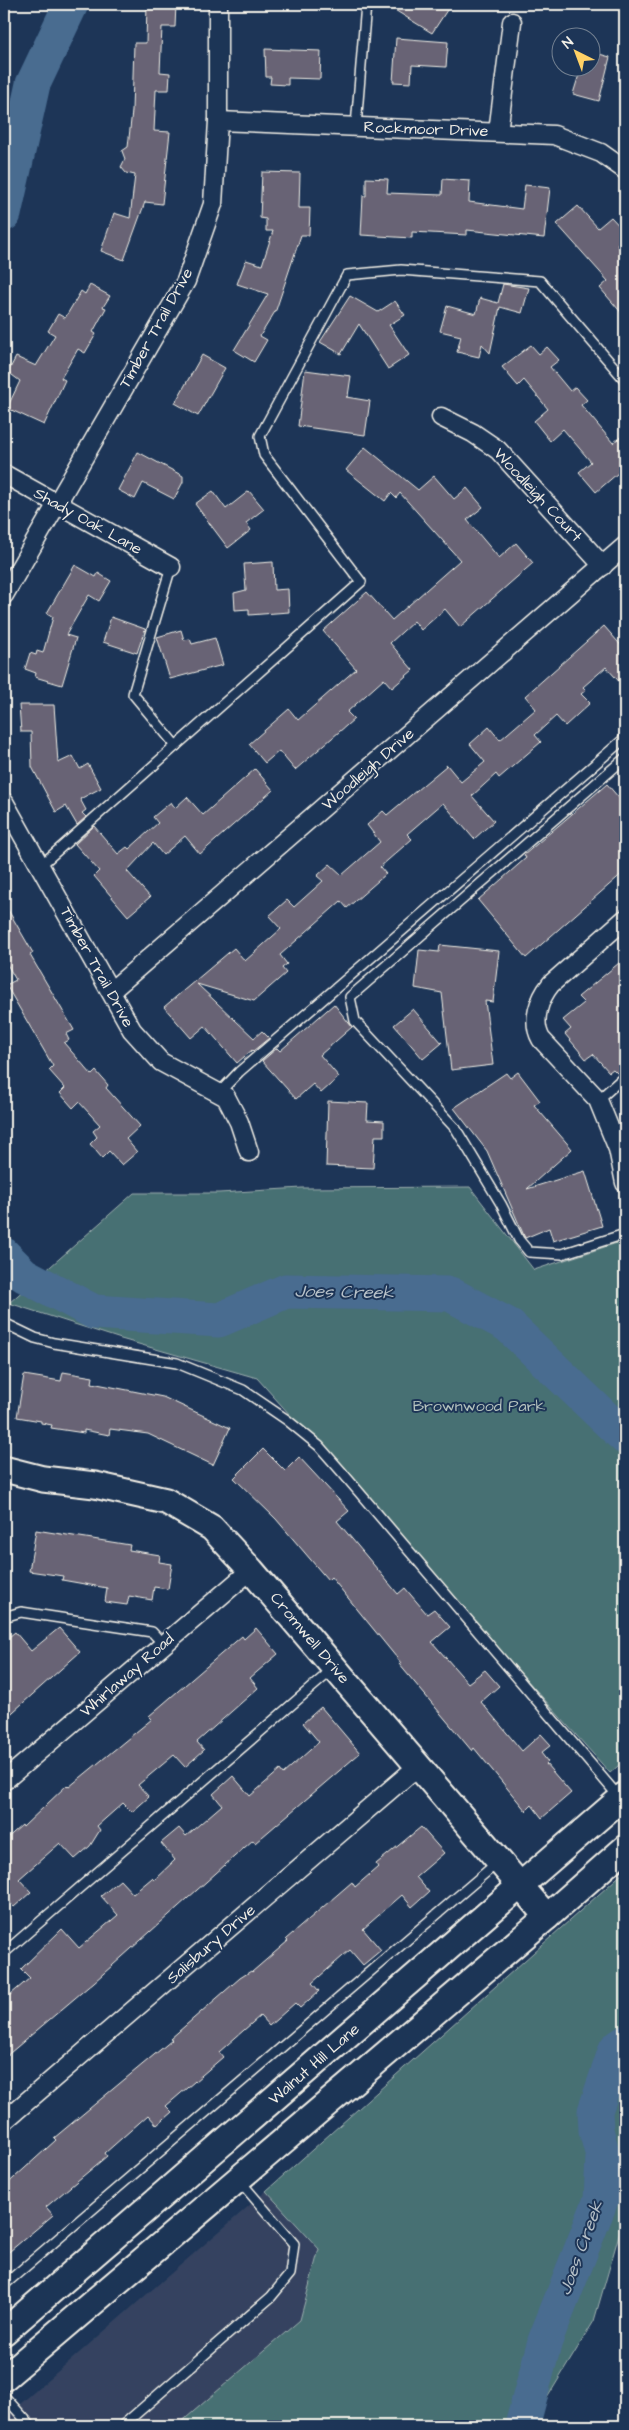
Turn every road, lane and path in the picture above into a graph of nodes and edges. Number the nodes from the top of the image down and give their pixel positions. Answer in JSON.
{"nodes":[{"id":1,"x":218,"y":4,"type":"edge"},
{"id":2,"x":366,"y":4,"type":"edge"},
{"id":3,"x":512,"y":22,"type":"dead end"},
{"id":4,"x":218,"y":121,"type":"junction"},
{"id":5,"x":356,"y":126,"type":"junction"},
{"id":6,"x":498,"y":132,"type":"junction"},
{"id":7,"x":625,"y":170,"type":"edge"},
{"id":8,"x":625,"y":380,"type":"edge"},
{"id":9,"x":441,"y":417,"type":"dead end"},
{"id":10,"x":4,"y":474,"type":"edge"},
{"id":11,"x":57,"y":504,"type":"junction"},
{"id":12,"x":625,"y":546,"type":"edge"},
{"id":13,"x":603,"y":566,"type":"junction"},
{"id":14,"x":171,"y":567,"type":"joint"},
{"id":15,"x":4,"y":595,"type":"edge"},
{"id":16,"x":625,"y":738,"type":"edge"},
{"id":17,"x":176,"y":746,"type":"junction"},
{"id":18,"x":625,"y":758,"type":"edge"},
{"id":19,"x":4,"y":802,"type":"edge"},
{"id":20,"x":40,"y":866,"type":"junction"},
{"id":21,"x":625,"y":919,"type":"edge"},
{"id":22,"x":111,"y":991,"type":"junction"},
{"id":23,"x":625,"y":1076,"type":"edge"},
{"id":24,"x":219,"y":1093,"type":"junction"},
{"id":25,"x":598,"y":1100,"type":"junction"},
{"id":26,"x":249,"y":1152,"type":"dead end"},
{"id":27,"x":625,"y":1183,"type":"edge"},
{"id":28,"x":625,"y":1234,"type":"edge"},
{"id":29,"x":4,"y":1323,"type":"edge"},
{"id":30,"x":4,"y":1469,"type":"edge"},
{"id":31,"x":251,"y":1570,"type":"junction"},
{"id":32,"x":4,"y":1617,"type":"edge"},
{"id":33,"x":163,"y":1644,"type":"junction"},
{"id":34,"x":334,"y":1668,"type":"junction"},
{"id":35,"x":418,"y":1766,"type":"junction"},
{"id":36,"x":4,"y":1781,"type":"edge"},
{"id":37,"x":623,"y":1797,"type":"edge"},
{"id":38,"x":625,"y":1848,"type":"edge"},
{"id":39,"x":499,"y":1861,"type":"junction"},
{"id":40,"x":520,"y":1887,"type":"junction"},
{"id":41,"x":547,"y":1917,"type":"junction"},
{"id":42,"x":4,"y":1953,"type":"edge"},
{"id":43,"x":4,"y":2121,"type":"edge"},
{"id":44,"x":214,"y":2151,"type":"junction"},
{"id":45,"x":239,"y":2180,"type":"junction"},
{"id":46,"x":4,"y":2285,"type":"edge"},
{"id":47,"x":4,"y":2332,"type":"edge"},
{"id":48,"x":4,"y":2378,"type":"edge"},
{"id":49,"x":4,"y":2396,"type":"edge"},
{"id":50,"x":31,"y":2426,"type":"edge"},
{"id":51,"x":122,"y":2426,"type":"edge"}],
"edges":[{"from":1,"to":4,"type":"street","name":"Timber Trail Drive"},
{"from":2,"to":5,"type":"lane"},
{"from":3,"to":6,"type":"street"},
{"from":4,"to":5,"type":"street","name":"Rockmoor Drive"},
{"from":4,"to":11,"type":"street","name":"Timber Trail Drive"},
{"from":5,"to":6,"type":"street","name":"Rockmoor Drive"},
{"from":6,"to":7,"type":"street","name":"Rockmoor Drive"},
{"from":8,"to":17,"type":"lane"},
{"from":9,"to":13,"type":"street","name":"Woodleigh Court"},
{"from":10,"to":11,"type":"street","name":"Shady Oak Lane"},
{"from":11,"to":14,"type":"street","name":"Shady Oak Lane"},
{"from":11,"to":15,"type":"street","name":"Timber Trail Drive"},
{"from":12,"to":13,"type":"street","name":"Woodleigh Drive"},
{"from":13,"to":22,"type":"street","name":"Woodleigh Drive"},
{"from":14,"to":17,"type":"lane"},
{"from":16,"to":24,"type":"lane"},
{"from":17,"to":20,"type":"lane"},
{"from":18,"to":28,"type":"lane"},
{"from":19,"to":20,"type":"street","name":"Timber Trail Drive"},
{"from":20,"to":22,"type":"street","name":"Timber Trail Drive"},
{"from":21,"to":25,"type":"street"},
{"from":22,"to":24,"type":"street","name":"Timber Trail Drive"},
{"from":23,"to":25,"type":"lane"},
{"from":24,"to":26,"type":"street","name":"Timber Trail Drive"},
{"from":25,"to":27,"type":"street"},
{"from":29,"to":37,"type":"lane"},
{"from":30,"to":31,"type":"main road","name":"Cromwell Drive"},
{"from":31,"to":33,"type":"street","name":"Whirlaway Road"},
{"from":31,"to":34,"type":"main road","name":"Cromwell Drive"},
{"from":32,"to":33,"type":"lane"},
{"from":33,"to":36,"type":"street","name":"Whirlaway Road"},
{"from":34,"to":35,"type":"main road","name":"Cromwell Drive"},
{"from":34,"to":42,"type":"lane"},
{"from":35,"to":39,"type":"main road","name":"Cromwell Drive"},
{"from":35,"to":43,"type":"street","name":"Salisbury Drive"},
{"from":37,"to":40,"type":"main road","name":"Walnut Hill Lane"},
{"from":38,"to":41,"type":"main road"},
{"from":39,"to":40,"type":"main road","name":"Cromwell Drive"},
{"from":39,"to":46,"type":"lane"},
{"from":40,"to":41,"type":"main road","name":"Cromwell Drive"},
{"from":40,"to":44,"type":"main road","name":"Walnut Hill Lane"},
{"from":41,"to":45,"type":"main road"},
{"from":44,"to":45,"type":"main road"},
{"from":44,"to":47,"type":"main road","name":"Walnut Hill Lane"},
{"from":45,"to":48,"type":"main road"},
{"from":45,"to":51,"type":"lane"},
{"from":49,"to":50,"type":"lane"}]}
